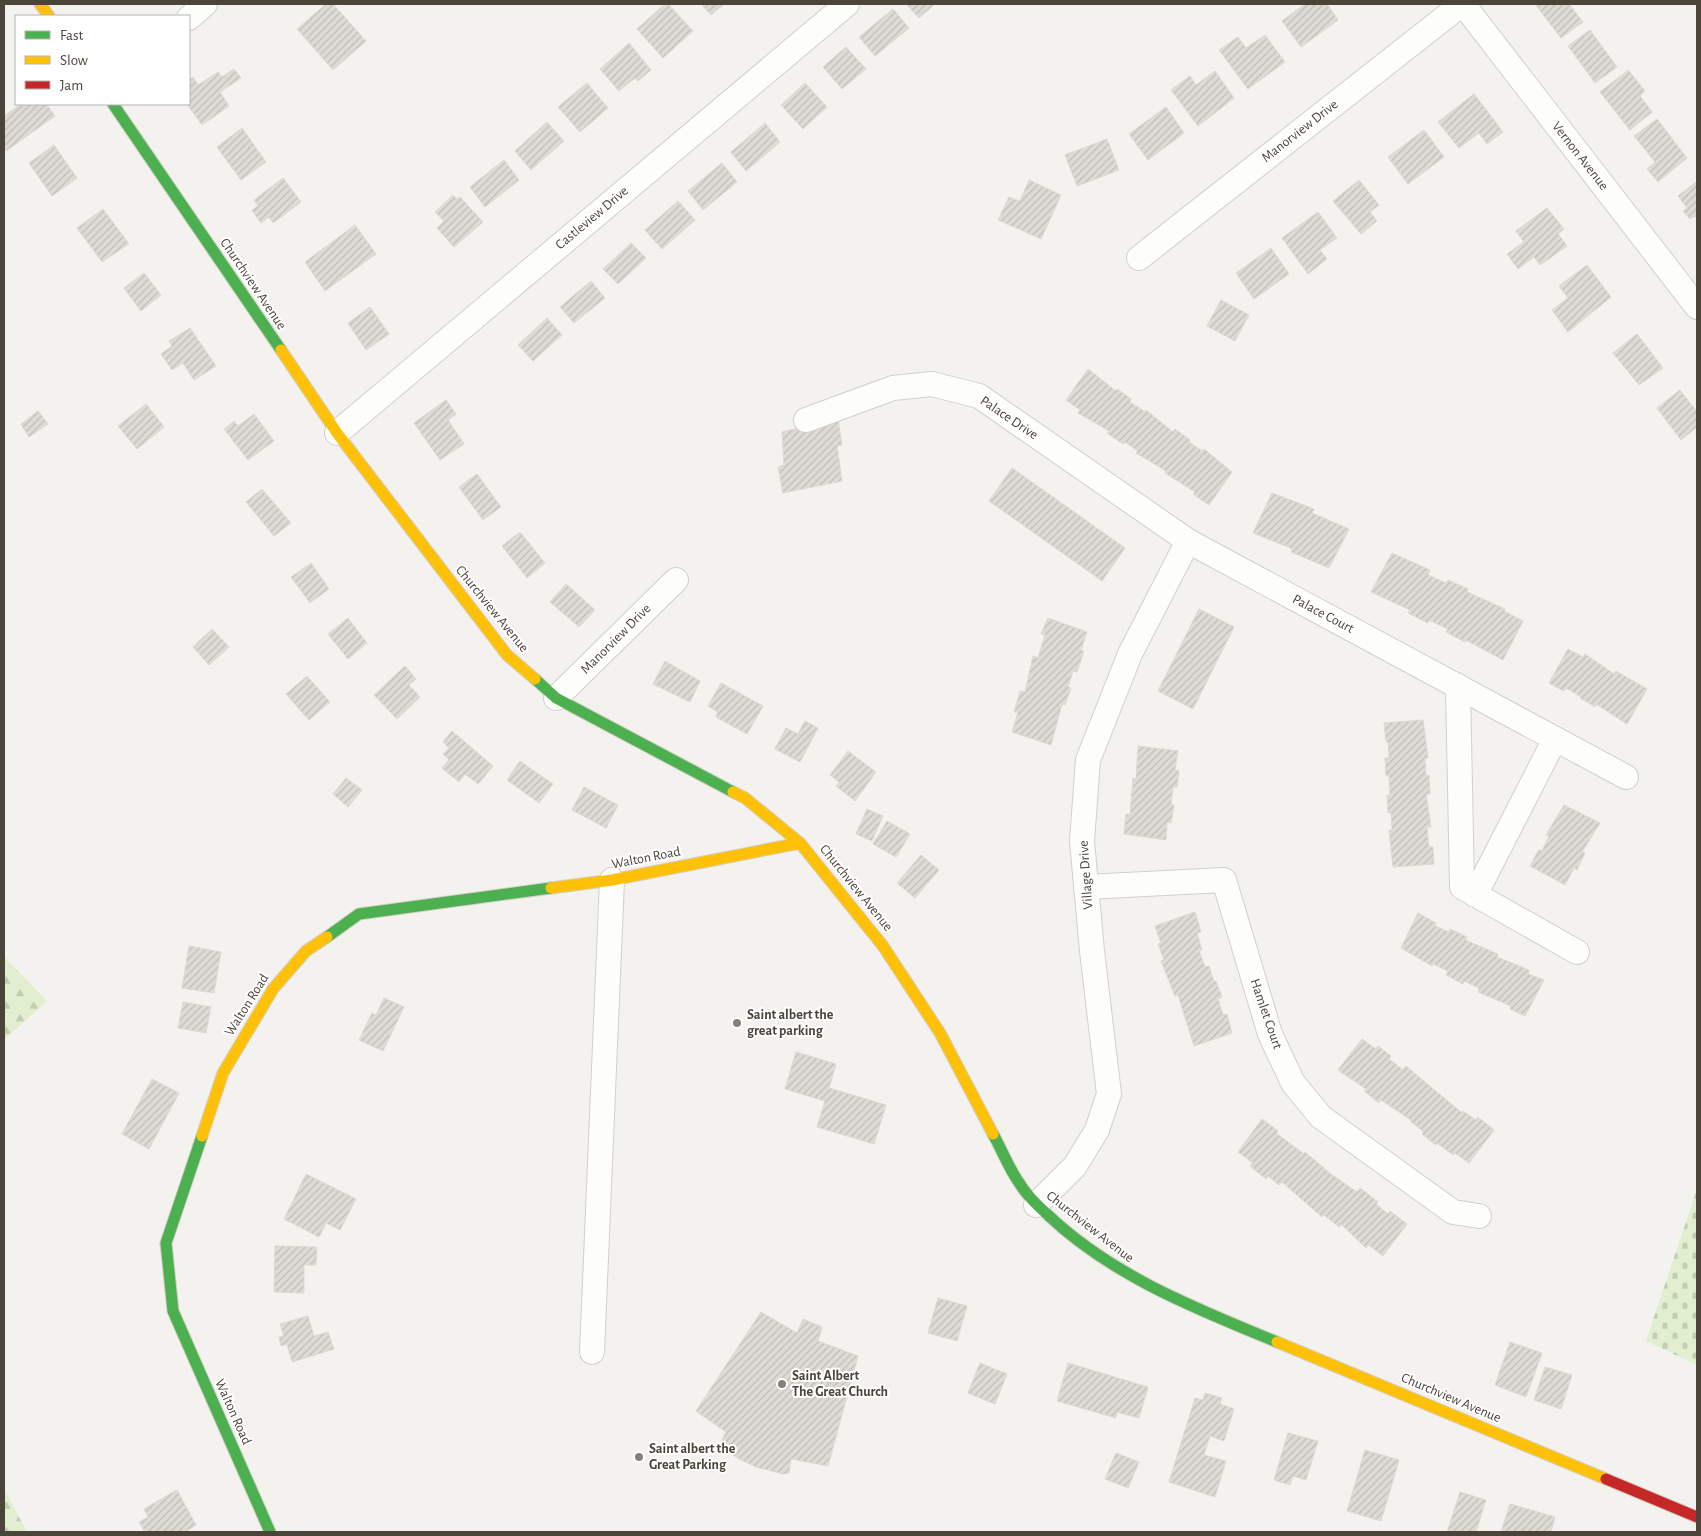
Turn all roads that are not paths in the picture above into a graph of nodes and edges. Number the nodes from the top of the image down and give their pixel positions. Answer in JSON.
{"nodes":[{"id":1,"x":40,"y":4,"type":"edge"},
{"id":2,"x":205,"y":4,"type":"edge"},
{"id":3,"x":847,"y":4,"type":"edge"},
{"id":4,"x":1463,"y":4,"type":"edge"},
{"id":5,"x":48,"y":15,"type":"edge"},
{"id":6,"x":190,"y":17,"type":"edge"},
{"id":7,"x":114,"y":105,"type":"edge"},
{"id":8,"x":1138,"y":258,"type":"dead end"},
{"id":9,"x":1697,"y":307,"type":"edge"},
{"id":10,"x":806,"y":420,"type":"dead end"},
{"id":11,"x":337,"y":433,"type":"junction"},
{"id":12,"x":1188,"y":541,"type":"junction"},
{"id":13,"x":676,"y":580,"type":"dead end"},
{"id":14,"x":1458,"y":686,"type":"junction"},
{"id":15,"x":556,"y":698,"type":"junction"},
{"id":16,"x":1555,"y":739,"type":"junction"},
{"id":17,"x":1626,"y":777,"type":"dead end"},
{"id":18,"x":800,"y":844,"type":"junction"},
{"id":19,"x":612,"y":880,"type":"junction"},
{"id":20,"x":1086,"y":887,"type":"junction"},
{"id":21,"x":1475,"y":894,"type":"junction"},
{"id":22,"x":1577,"y":952,"type":"dead end"},
{"id":23,"x":1036,"y":1205,"type":"junction"},
{"id":24,"x":1479,"y":1216,"type":"dead end"},
{"id":25,"x":592,"y":1352,"type":"dead end"},
{"id":26,"x":1697,"y":1517,"type":"edge"},
{"id":27,"x":270,"y":1532,"type":"edge"}],
"edges":[{"from":1,"to":5,"type":"street"},
{"from":2,"to":6,"type":"street"},
{"from":3,"to":11,"type":"street","name":"Castleview Drive"},
{"from":4,"to":8,"type":"street","name":"Manorview Drive"},
{"from":4,"to":9,"type":"street","name":"Vernon Avenue"},
{"from":7,"to":11,"type":"street","name":"Churchview Avenue"},
{"from":10,"to":12,"type":"street","name":"Palace Drive"},
{"from":11,"to":15,"type":"street","name":"Churchview Avenue"},
{"from":12,"to":14,"type":"street","name":"Palace Court"},
{"from":12,"to":20,"type":"street","name":"Village Drive"},
{"from":13,"to":15,"type":"street","name":"Manorview Drive"},
{"from":14,"to":16,"type":"street","name":"Palace Court"},
{"from":14,"to":21,"type":"street"},
{"from":15,"to":18,"type":"street","name":"Churchview Avenue"},
{"from":16,"to":17,"type":"street","name":"Palace Court"},
{"from":16,"to":21,"type":"street"},
{"from":18,"to":19,"type":"street","name":"Walton Road"},
{"from":18,"to":23,"type":"street","name":"Churchview Avenue"},
{"from":19,"to":25,"type":"street"},
{"from":19,"to":27,"type":"street","name":"Walton Road"},
{"from":20,"to":23,"type":"street","name":"Village Drive"},
{"from":20,"to":24,"type":"street","name":"Hamlet Court"},
{"from":21,"to":22,"type":"street"},
{"from":23,"to":26,"type":"street","name":"Churchview Avenue"}]}
